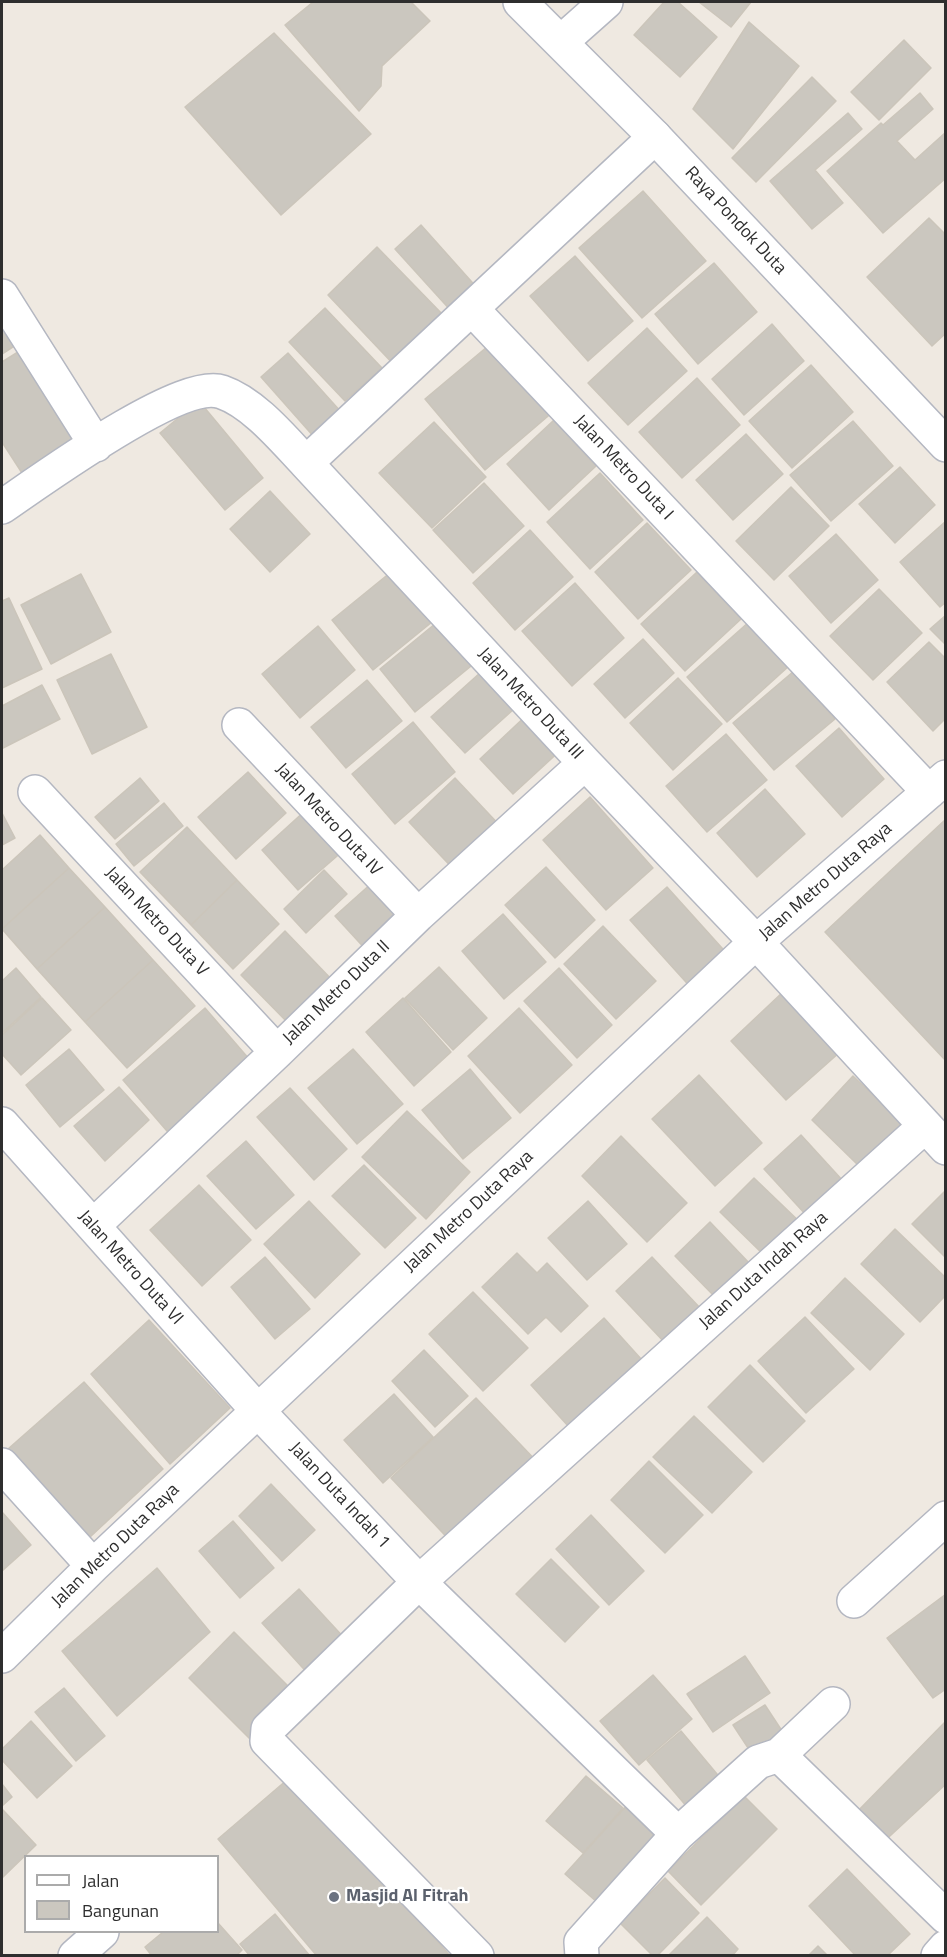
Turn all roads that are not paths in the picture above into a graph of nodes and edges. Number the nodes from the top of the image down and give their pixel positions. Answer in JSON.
{"nodes":[{"id":1,"x":520,"y":2,"type":"edge"},
{"id":2,"x":606,"y":2,"type":"edge"},
{"id":3,"x":561,"y":42,"type":"junction"},
{"id":4,"x":655,"y":137,"type":"junction"},
{"id":5,"x":2,"y":296,"type":"edge"},
{"id":6,"x":472,"y":309,"type":"junction"},
{"id":7,"x":945,"y":445,"type":"edge"},
{"id":8,"x":96,"y":446,"type":"junction"},
{"id":9,"x":306,"y":463,"type":"junction"},
{"id":10,"x":2,"y":507,"type":"edge"},
{"id":11,"x":239,"y":725,"type":"dead end"},
{"id":12,"x":585,"y":764,"type":"junction"},
{"id":13,"x":937,"y":784,"type":"edge"},
{"id":14,"x":35,"y":792,"type":"dead end"},
{"id":15,"x":418,"y":915,"type":"junction"},
{"id":16,"x":756,"y":942,"type":"junction"},
{"id":17,"x":277,"y":1052,"type":"junction"},
{"id":18,"x":2,"y":1124,"type":"edge"},
{"id":19,"x":935,"y":1137,"type":"edge"},
{"id":20,"x":93,"y":1226,"type":"junction"},
{"id":21,"x":258,"y":1411,"type":"junction"},
{"id":22,"x":2,"y":1465,"type":"edge"},
{"id":23,"x":945,"y":1518,"type":"edge"},
{"id":24,"x":93,"y":1566,"type":"junction"},
{"id":25,"x":419,"y":1582,"type":"junction"},
{"id":26,"x":854,"y":1601,"type":"dead end"},
{"id":27,"x":2,"y":1656,"type":"edge"},
{"id":28,"x":833,"y":1704,"type":"dead end"},
{"id":29,"x":779,"y":1755,"type":"junction"},
{"id":30,"x":678,"y":1834,"type":"junction"},
{"id":31,"x":945,"y":1917,"type":"edge"},
{"id":32,"x":101,"y":1933,"type":"edge"},
{"id":33,"x":945,"y":1947,"type":"edge"},
{"id":34,"x":75,"y":1956,"type":"edge"},
{"id":35,"x":477,"y":1956,"type":"edge"},
{"id":36,"x":582,"y":1956,"type":"edge"},
{"id":37,"x":938,"y":1956,"type":"edge"}],
"edges":[{"from":1,"to":3,"type":"street","name":"Raya Pondok Duta"},
{"from":2,"to":3,"type":"street"},
{"from":3,"to":4,"type":"street","name":"Raya Pondok Duta"},
{"from":4,"to":6,"type":"street"},
{"from":4,"to":7,"type":"street","name":"Raya Pondok Duta"},
{"from":5,"to":8,"type":"street"},
{"from":6,"to":9,"type":"street"},
{"from":6,"to":13,"type":"street","name":"Jalan Metro Duta I"},
{"from":8,"to":9,"type":"street","name":"Jalan Metro Duta III"},
{"from":8,"to":10,"type":"street","name":"Jalan Metro Duta III"},
{"from":9,"to":12,"type":"street","name":"Jalan Metro Duta III"},
{"from":11,"to":15,"type":"street","name":"Jalan Metro Duta IV"},
{"from":12,"to":15,"type":"street","name":"Jalan Metro Duta II"},
{"from":12,"to":16,"type":"street","name":"Jalan Metro Duta III"},
{"from":13,"to":16,"type":"street","name":"Jalan Metro Duta Raya"},
{"from":14,"to":17,"type":"street","name":"Jalan Metro Duta V"},
{"from":15,"to":17,"type":"street","name":"Jalan Metro Duta II"},
{"from":16,"to":19,"type":"street","name":"Jalan Duta Indah Raya"},
{"from":16,"to":21,"type":"street","name":"Jalan Metro Duta Raya"},
{"from":17,"to":20,"type":"street","name":"Jalan Metro Duta II"},
{"from":18,"to":20,"type":"street","name":"Jalan Metro Duta VI"},
{"from":19,"to":25,"type":"street","name":"Jalan Duta Indah Raya"},
{"from":20,"to":21,"type":"street","name":"Jalan Metro Duta VI"},
{"from":21,"to":24,"type":"street","name":"Jalan Metro Duta Raya"},
{"from":21,"to":25,"type":"street","name":"Jalan Duta Indah 1"},
{"from":22,"to":24,"type":"street"},
{"from":23,"to":26,"type":"street"},
{"from":24,"to":27,"type":"street","name":"Jalan Metro Duta Raya"},
{"from":25,"to":30,"type":"street","name":"Jalan Duta Indah 1"},
{"from":25,"to":35,"type":"street","name":"Jalan Duta Indah Raya"},
{"from":28,"to":29,"type":"street"},
{"from":29,"to":30,"type":"street"},
{"from":29,"to":31,"type":"street"},
{"from":30,"to":36,"type":"street"},
{"from":32,"to":34,"type":"street"},
{"from":33,"to":37,"type":"street"}]}
